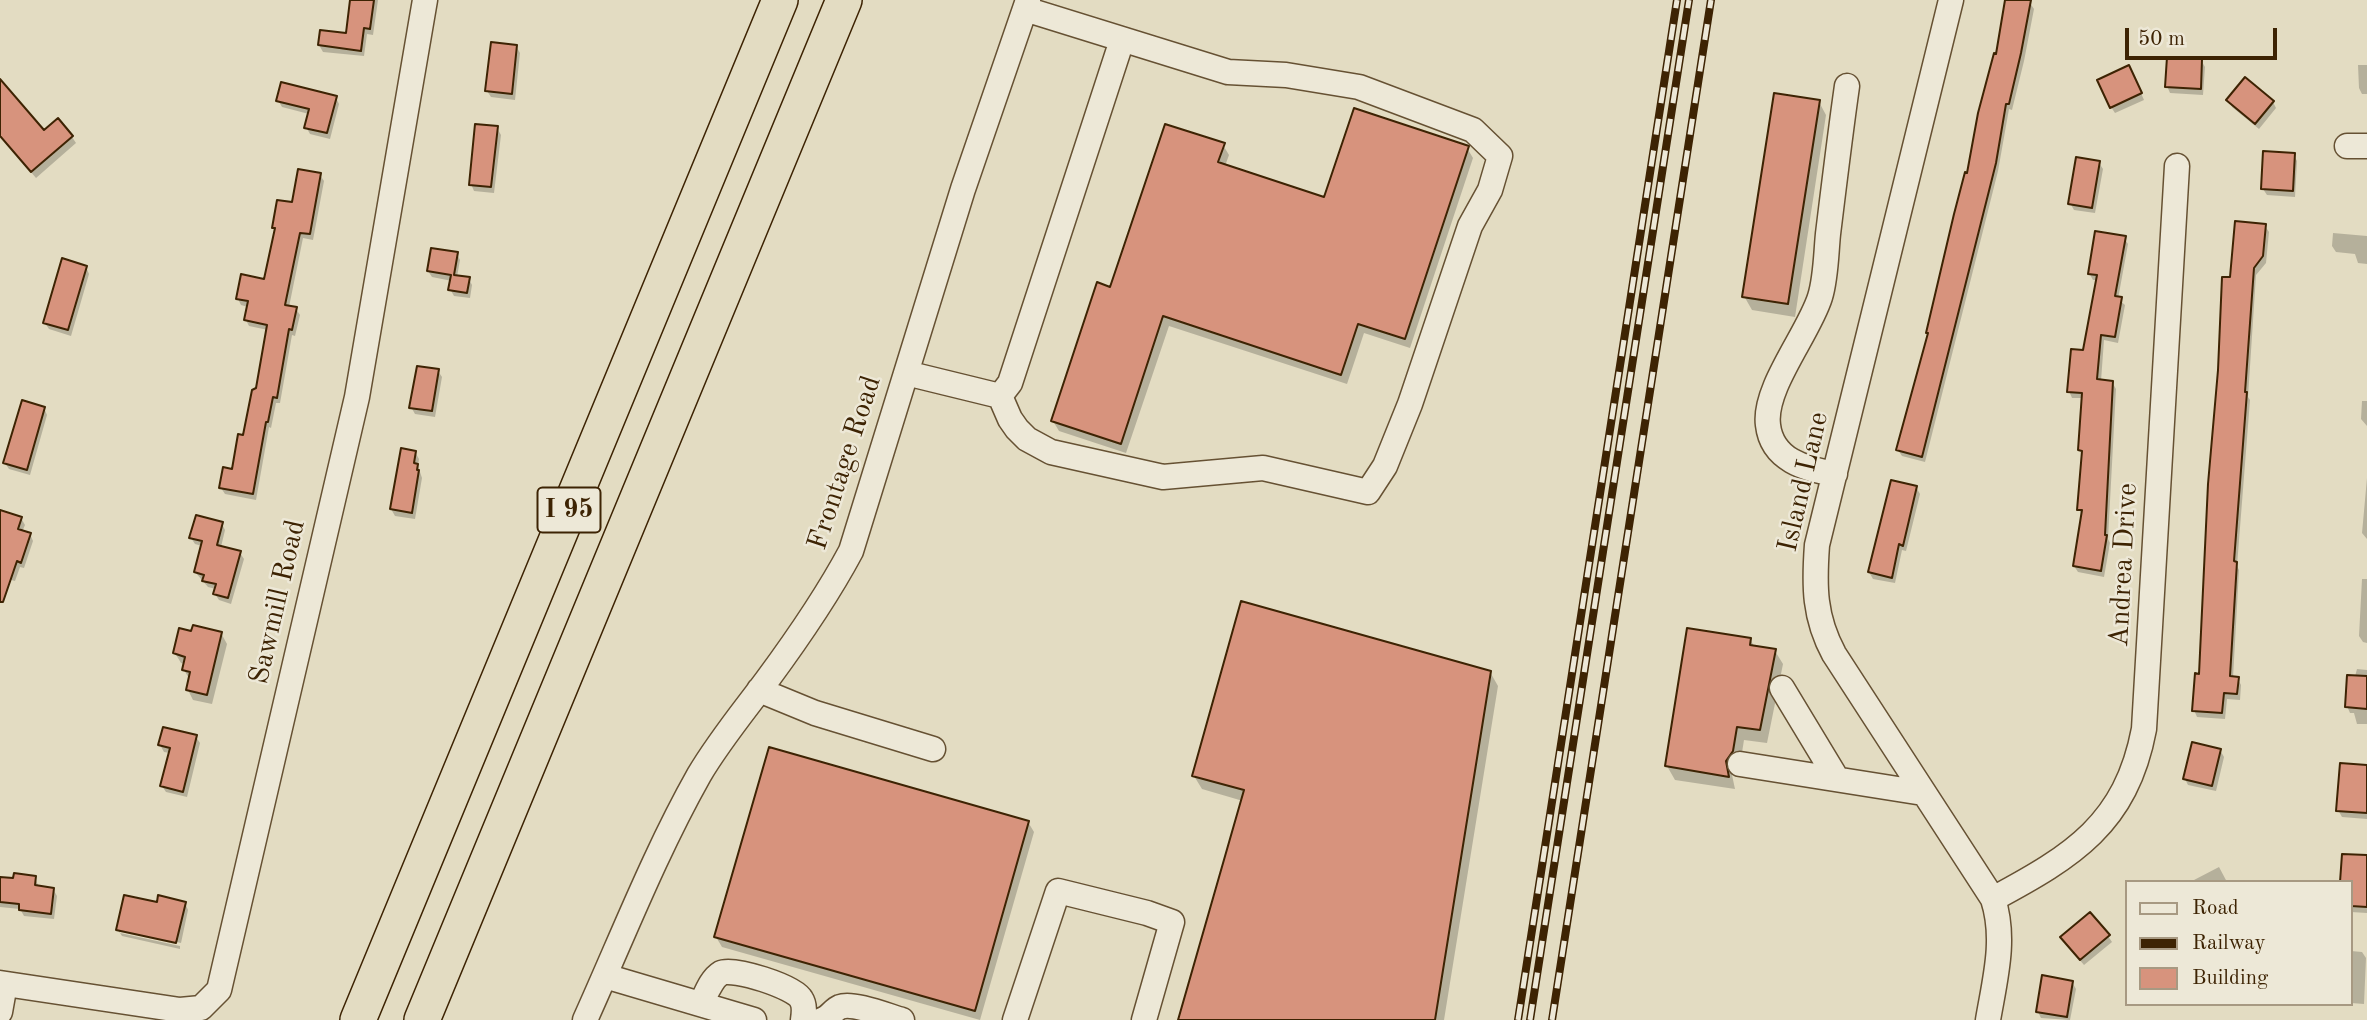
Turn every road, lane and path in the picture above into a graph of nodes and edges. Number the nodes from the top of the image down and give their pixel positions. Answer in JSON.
{"nodes":[{"id":1,"x":425,"y":0,"type":"edge"},
{"id":2,"x":780,"y":0,"type":"edge"},
{"id":3,"x":844,"y":0,"type":"edge"},
{"id":4,"x":1951,"y":0,"type":"edge"},
{"id":5,"x":1027,"y":4,"type":"edge"},
{"id":6,"x":1122,"y":40,"type":"junction"},
{"id":7,"x":1846,"y":86,"type":"dead end"},
{"id":8,"x":2177,"y":166,"type":"dead end"},
{"id":9,"x":906,"y":373,"type":"junction"},
{"id":10,"x":1000,"y":396,"type":"junction"},
{"id":11,"x":1835,"y":474,"type":"junction"},
{"id":12,"x":1782,"y":688,"type":"dead end"},
{"id":13,"x":759,"y":690,"type":"junction"},
{"id":14,"x":933,"y":749,"type":"dead end"},
{"id":15,"x":1740,"y":764,"type":"dead end"},
{"id":16,"x":1837,"y":779,"type":"junction"},
{"id":17,"x":1923,"y":793,"type":"junction"},
{"id":18,"x":1993,"y":899,"type":"junction"},
{"id":19,"x":605,"y":976,"type":"junction"},
{"id":20,"x":2,"y":984,"type":"edge"},
{"id":21,"x":701,"y":1004,"type":"junction"},
{"id":22,"x":0,"y":1012,"type":"edge"},
{"id":23,"x":812,"y":1019,"type":"edge"},
{"id":24,"x":358,"y":1020,"type":"edge"},
{"id":25,"x":422,"y":1020,"type":"edge"},
{"id":26,"x":585,"y":1020,"type":"edge"},
{"id":27,"x":754,"y":1020,"type":"edge"},
{"id":28,"x":902,"y":1020,"type":"edge"},
{"id":29,"x":1015,"y":1020,"type":"edge"},
{"id":30,"x":1144,"y":1020,"type":"edge"},
{"id":31,"x":1988,"y":1020,"type":"edge"}],
"edges":[{"from":1,"to":20,"type":"street","name":"Sawmill Road"},
{"from":2,"to":24,"type":"highway","number":"I 95"},
{"from":3,"to":25,"type":"highway","number":"I 95"},
{"from":4,"to":11,"type":"street","name":"Island Lane"},
{"from":5,"to":6,"type":"street"},
{"from":5,"to":9,"type":"street","name":"Frontage Road"},
{"from":6,"to":10,"type":"street"},
{"from":6,"to":10,"type":"street"},
{"from":7,"to":11,"type":"street"},
{"from":8,"to":18,"type":"street","name":"Andrea Drive"},
{"from":9,"to":10,"type":"street"},
{"from":9,"to":13,"type":"street","name":"Frontage Road"},
{"from":11,"to":17,"type":"street","name":"Island Lane"},
{"from":12,"to":16,"type":"street"},
{"from":13,"to":14,"type":"street"},
{"from":13,"to":19,"type":"street","name":"Frontage Road"},
{"from":15,"to":16,"type":"street"},
{"from":16,"to":17,"type":"street"},
{"from":17,"to":18,"type":"street","name":"Island Lane"},
{"from":18,"to":31,"type":"street","name":"Island Lane"},
{"from":19,"to":21,"type":"street"},
{"from":19,"to":26,"type":"street","name":"Frontage Road"},
{"from":20,"to":22,"type":"street"},
{"from":21,"to":23,"type":"street"},
{"from":21,"to":27,"type":"street"},
{"from":23,"to":28,"type":"street"},
{"from":29,"to":30,"type":"street"}]}
